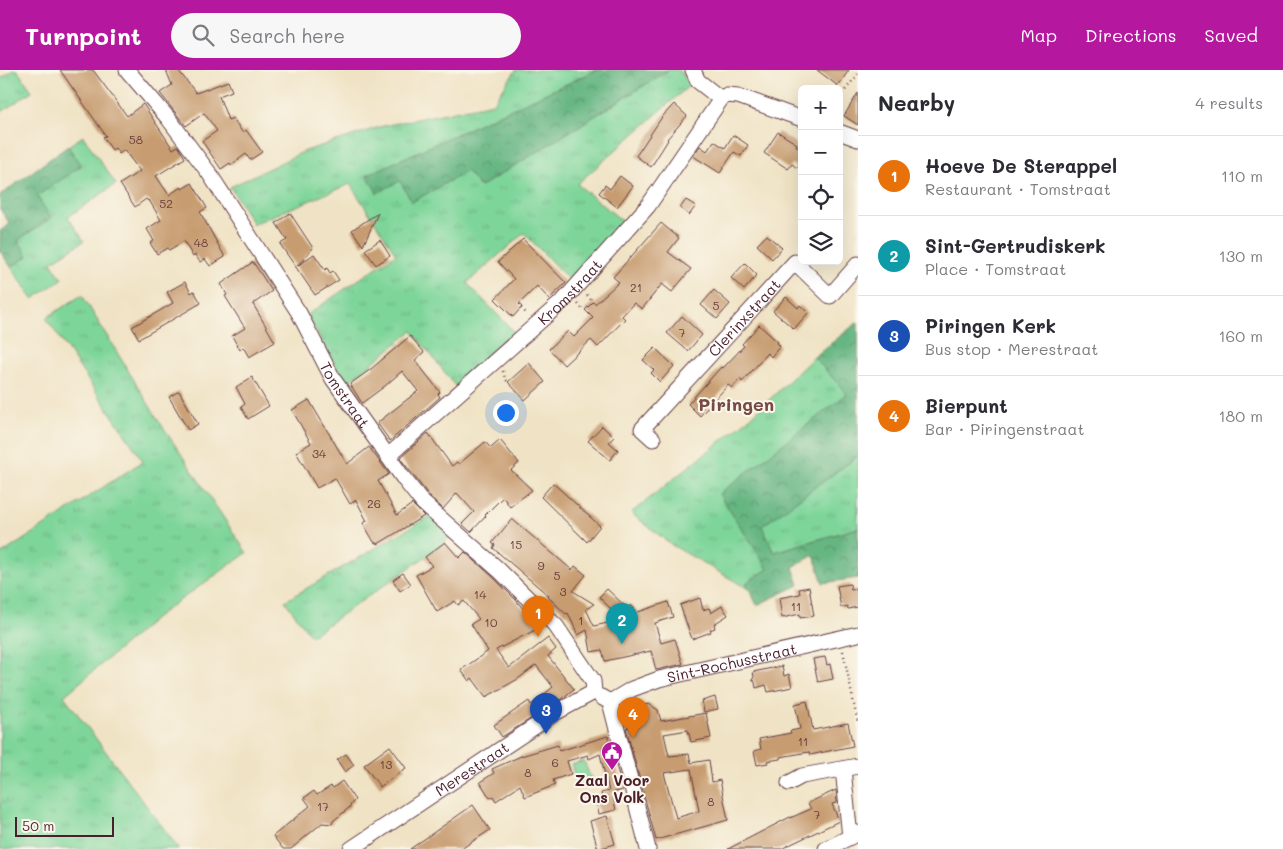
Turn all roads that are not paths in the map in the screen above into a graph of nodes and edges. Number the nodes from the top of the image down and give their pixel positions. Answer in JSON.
{"nodes":[{"id":1,"x":127,"y":70,"type":"edge"},
{"id":2,"x":693,"y":70,"type":"edge"},
{"id":3,"x":721,"y":99,"type":"junction"},
{"id":4,"x":798,"y":117,"type":"edge"},
{"id":5,"x":843,"y":133,"type":"edge"},
{"id":6,"x":858,"y":139,"type":"edge"},
{"id":7,"x":858,"y":264,"type":"edge"},
{"id":8,"x":653,"y":439,"type":"dead end"},
{"id":9,"x":388,"y":456,"type":"junction"},
{"id":10,"x":858,"y":634,"type":"edge"},
{"id":11,"x":594,"y":692,"type":"junction"},
{"id":12,"x":610,"y":702,"type":"junction"},
{"id":13,"x":850,"y":767,"type":"edge"},
{"id":14,"x":789,"y":783,"type":"dead end"},
{"id":15,"x":854,"y":835,"type":"edge"},
{"id":16,"x":360,"y":846,"type":"edge"},
{"id":17,"x":648,"y":849,"type":"edge"},
{"id":18,"x":826,"y":849,"type":"edge"}],
"edges":[{"from":1,"to":9,"type":"street","name":"Tomstraat"},
{"from":2,"to":3,"type":"street"},
{"from":3,"to":4,"type":"street"},
{"from":3,"to":9,"type":"street","name":"Kromstraat"},
{"from":5,"to":6,"type":"street"},
{"from":7,"to":8,"type":"street","name":"Clerinxstraat"},
{"from":9,"to":11,"type":"street","name":"Tomstraat"},
{"from":10,"to":12,"type":"street","name":"Sint-Rochusstraat"},
{"from":11,"to":12,"type":"street"},
{"from":11,"to":16,"type":"street","name":"Merestraat"},
{"from":12,"to":17,"type":"street"},
{"from":13,"to":14,"type":"street"},
{"from":13,"to":15,"type":"street"},
{"from":15,"to":18,"type":"street"}]}
